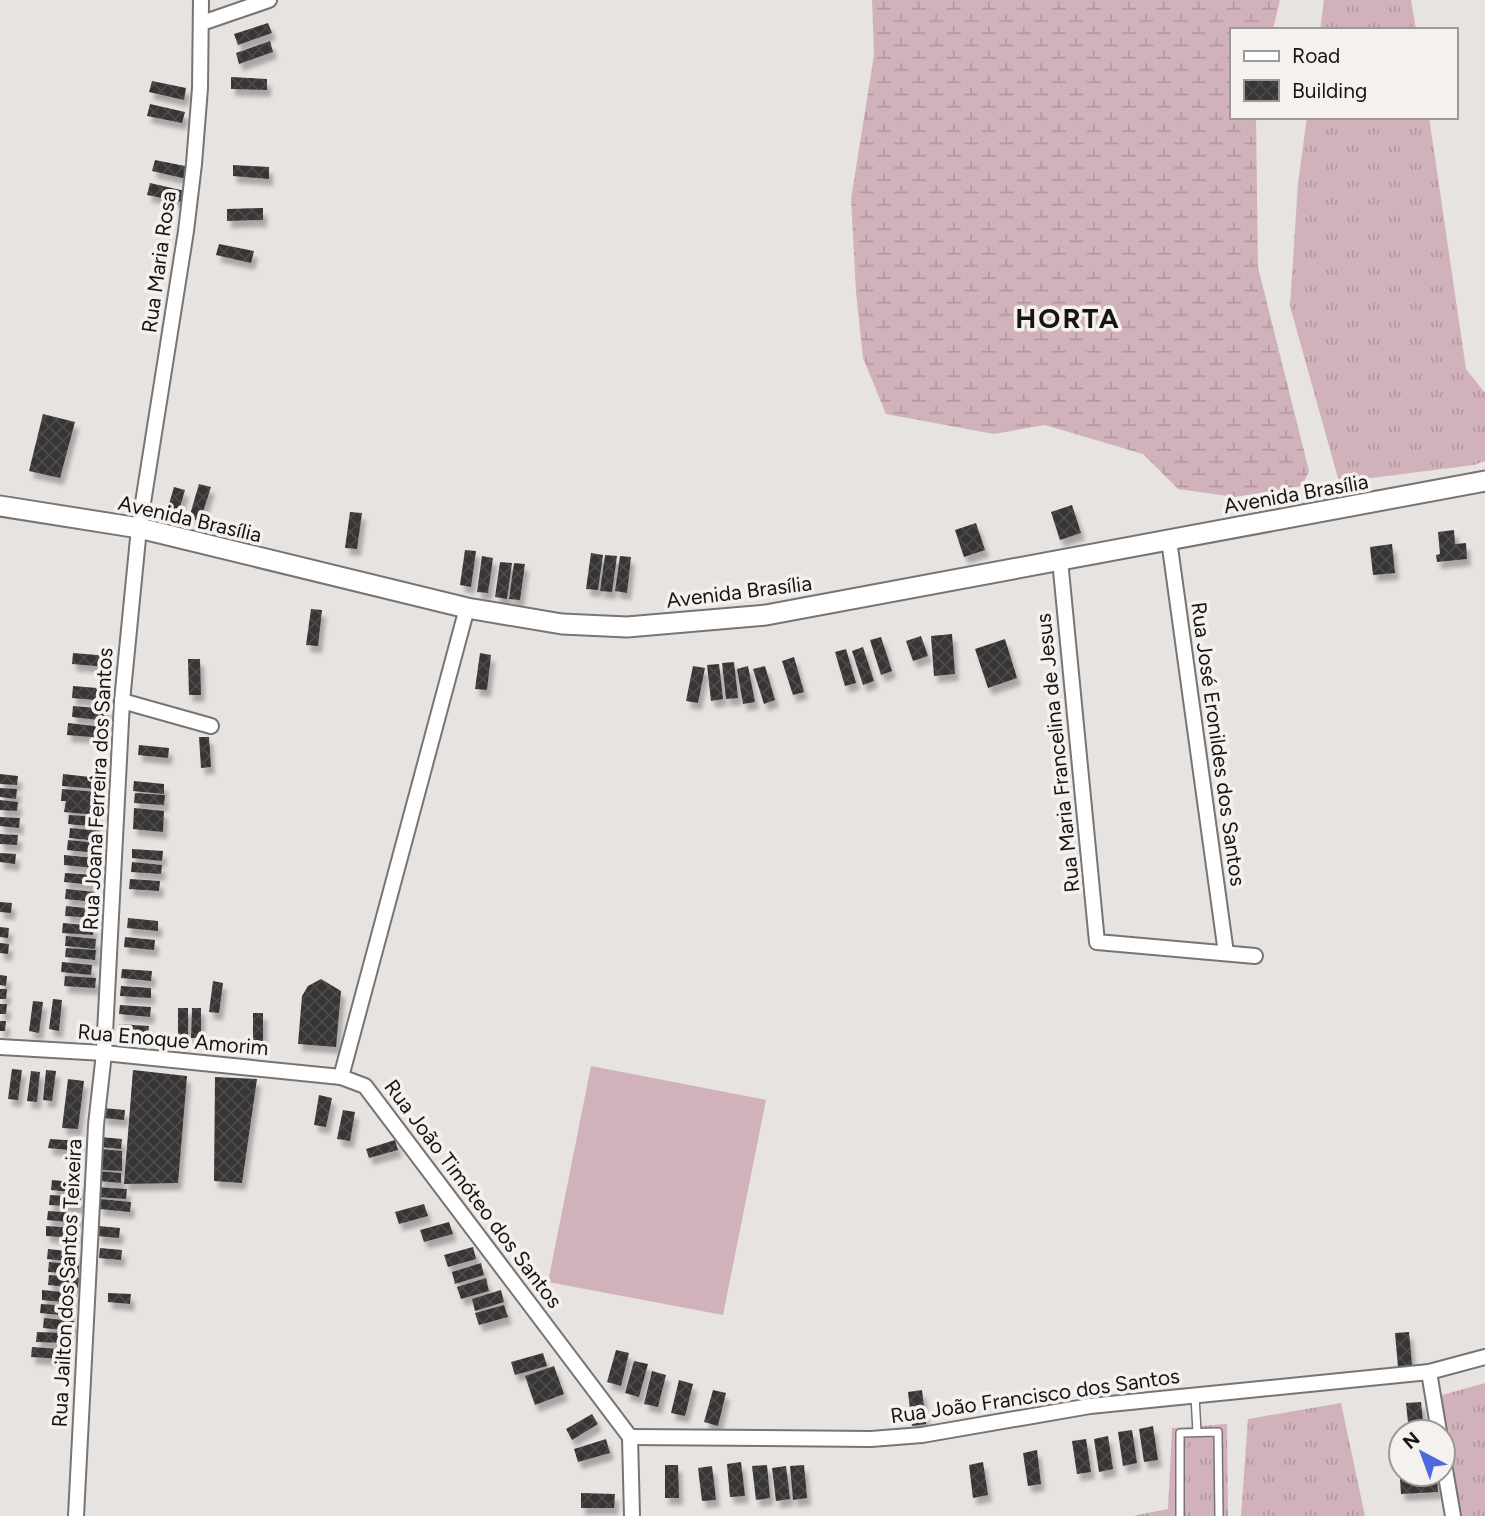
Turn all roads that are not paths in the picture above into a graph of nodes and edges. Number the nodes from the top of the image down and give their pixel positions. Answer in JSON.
{"nodes":[{"id":1,"x":201,"y":0,"type":"edge"},
{"id":2,"x":269,"y":0,"type":"edge"},
{"id":3,"x":202,"y":23,"type":"junction"},
{"id":4,"x":1485,"y":481,"type":"edge"},
{"id":5,"x":0,"y":506,"type":"edge"},
{"id":6,"x":139,"y":528,"type":"junction"},
{"id":7,"x":1169,"y":540,"type":"junction"},
{"id":8,"x":1060,"y":560,"type":"junction"},
{"id":9,"x":467,"y":608,"type":"junction"},
{"id":10,"x":122,"y":701,"type":"junction"},
{"id":11,"x":211,"y":726,"type":"dead end"},
{"id":12,"x":1226,"y":953,"type":"junction"},
{"id":13,"x":1255,"y":956,"type":"dead end"},
{"id":14,"x":0,"y":1047,"type":"edge"},
{"id":15,"x":104,"y":1053,"type":"junction"},
{"id":16,"x":341,"y":1077,"type":"junction"},
{"id":17,"x":1485,"y":1357,"type":"edge"},
{"id":18,"x":1429,"y":1372,"type":"junction"},
{"id":19,"x":1195,"y":1396,"type":"junction"},
{"id":20,"x":1437,"y":1418,"type":"edge"},
{"id":21,"x":1197,"y":1432,"type":"junction"},
{"id":22,"x":630,"y":1437,"type":"junction"},
{"id":23,"x":1448,"y":1488,"type":"edge"},
{"id":24,"x":76,"y":1516,"type":"edge"},
{"id":25,"x":632,"y":1516,"type":"edge"},
{"id":26,"x":1180,"y":1516,"type":"edge"},
{"id":27,"x":1219,"y":1516,"type":"edge"},
{"id":28,"x":1452,"y":1516,"type":"edge"}],
"edges":[{"from":1,"to":3,"type":"street","name":"Rua Maria Rosa"},
{"from":2,"to":3,"type":"street"},
{"from":3,"to":6,"type":"street","name":"Rua Maria Rosa"},
{"from":4,"to":7,"type":"main road","name":"Avenida Brasília"},
{"from":5,"to":6,"type":"main road","name":"Avenida Brasília"},
{"from":6,"to":9,"type":"main road","name":"Avenida Brasília"},
{"from":6,"to":10,"type":"street","name":"Rua Joana Ferreira dos Santos"},
{"from":7,"to":8,"type":"main road","name":"Avenida Brasília"},
{"from":7,"to":12,"type":"street","name":"Rua José Eronildes dos Santos"},
{"from":8,"to":9,"type":"main road","name":"Avenida Brasília"},
{"from":8,"to":12,"type":"street","name":"Rua Maria Francelina de Jesus"},
{"from":9,"to":16,"type":"street"},
{"from":10,"to":11,"type":"street"},
{"from":10,"to":15,"type":"street","name":"Rua Joana Ferreira dos Santos"},
{"from":12,"to":13,"type":"street"},
{"from":14,"to":15,"type":"street","name":"Rua Enoque Amorim"},
{"from":15,"to":16,"type":"street","name":"Rua Enoque Amorim"},
{"from":15,"to":24,"type":"street","name":"Rua Jailton dos Santos Teixeira"},
{"from":16,"to":22,"type":"street","name":"Rua João Timóteo dos Santos"},
{"from":17,"to":18,"type":"street","name":"Rua João Francisco dos Santos"},
{"from":18,"to":19,"type":"street","name":"Rua João Francisco dos Santos"},
{"from":18,"to":20,"type":"street"},
{"from":19,"to":21,"type":"lane"},
{"from":19,"to":22,"type":"street","name":"Rua João Francisco dos Santos"},
{"from":21,"to":26,"type":"lane"},
{"from":21,"to":27,"type":"lane"},
{"from":22,"to":25,"type":"street"},
{"from":23,"to":28,"type":"street"}]}
